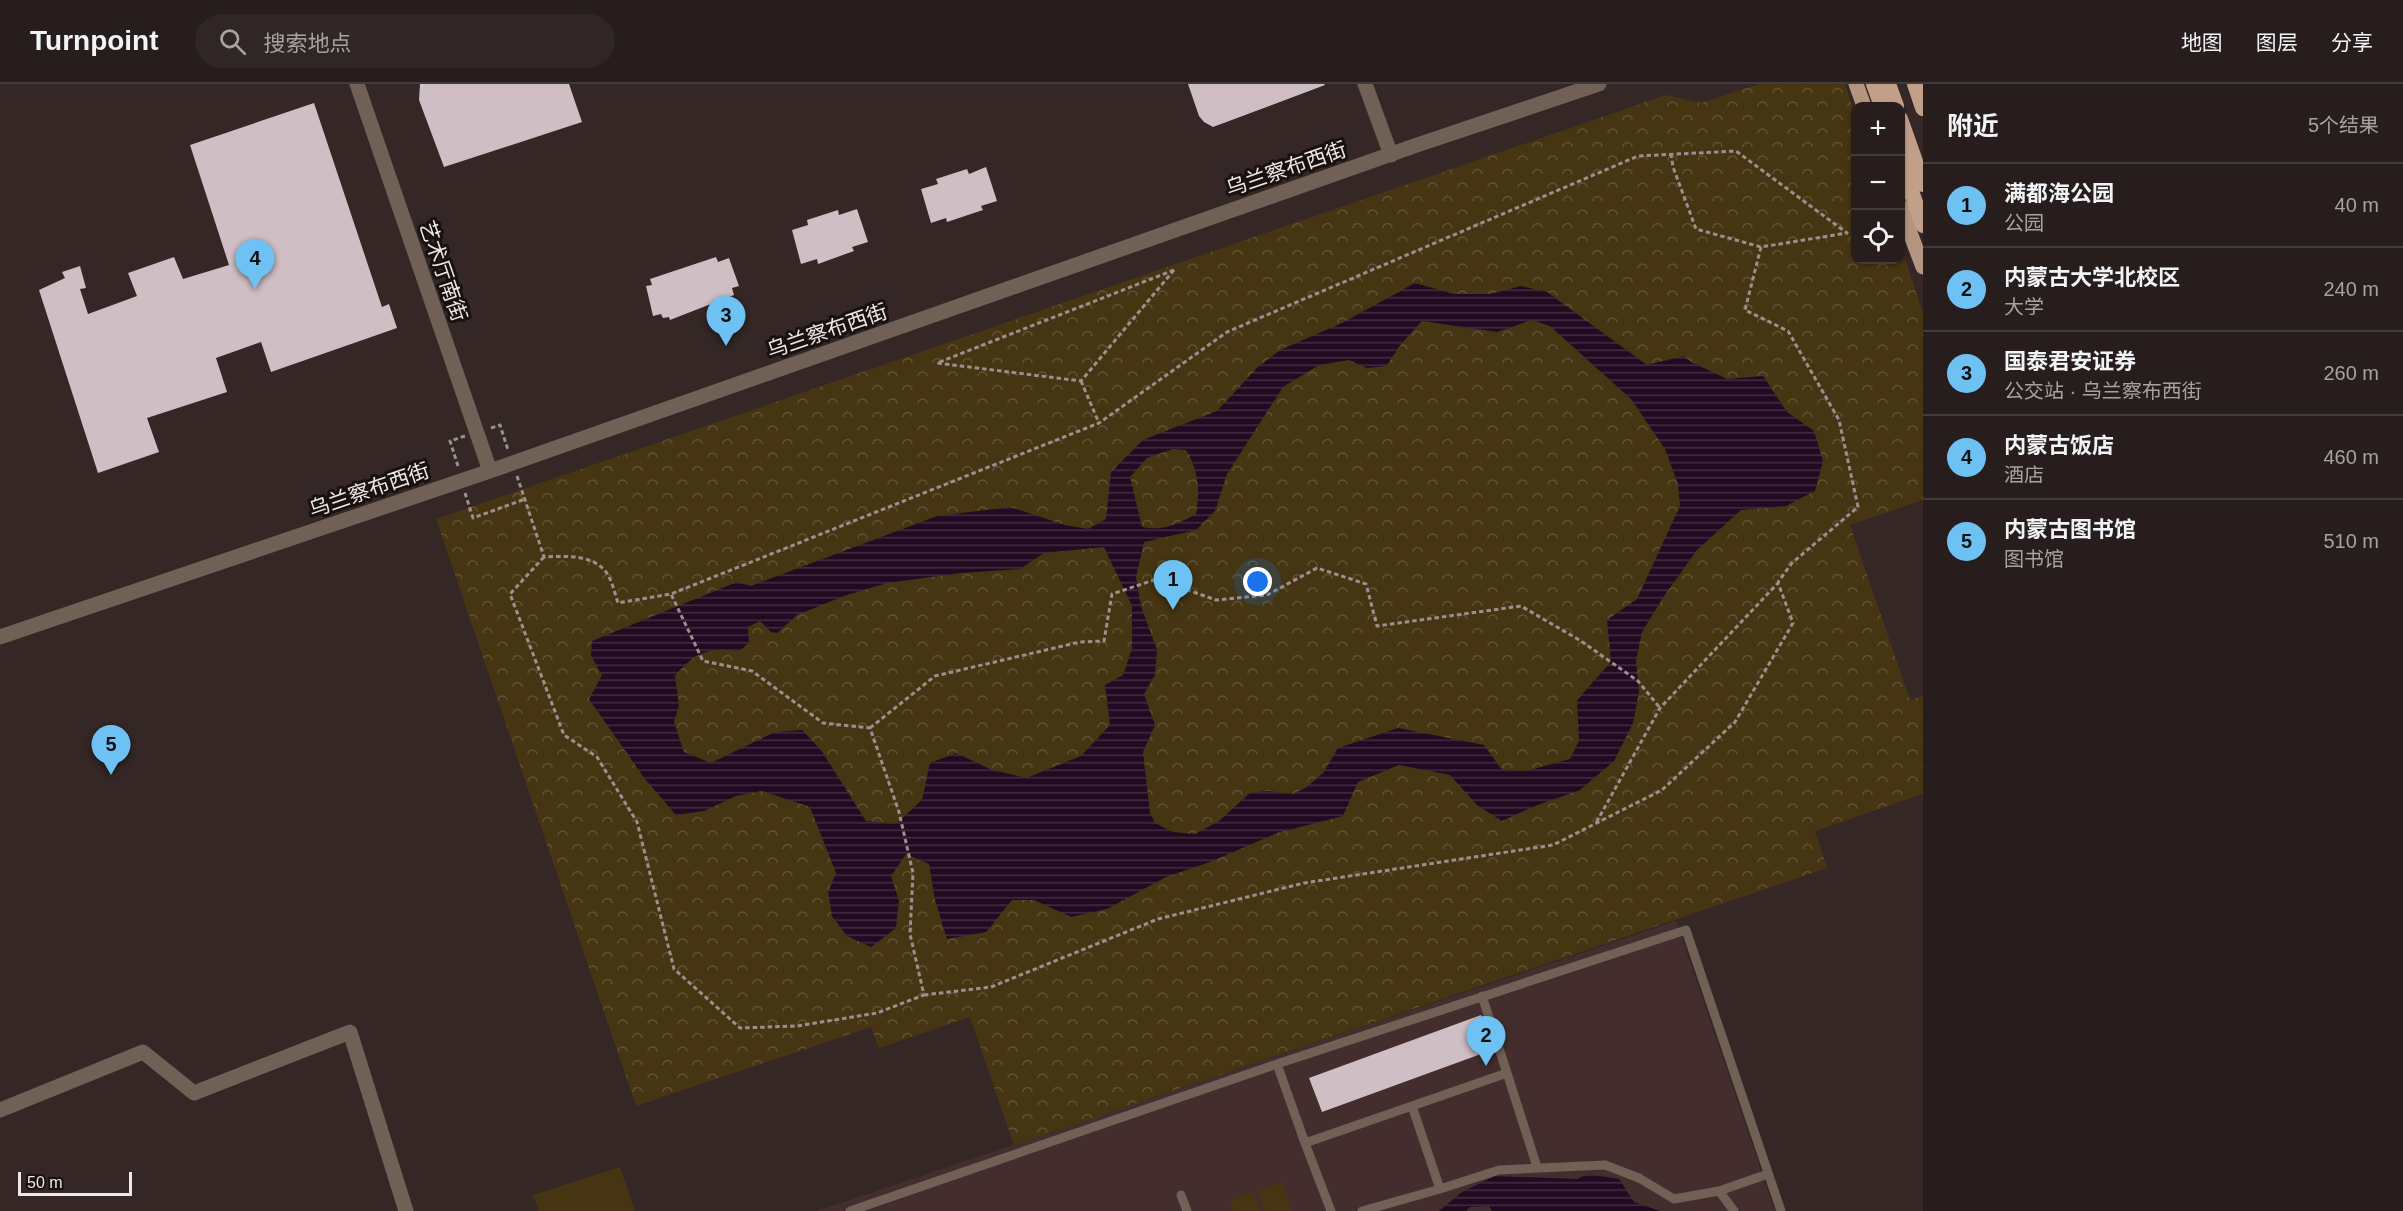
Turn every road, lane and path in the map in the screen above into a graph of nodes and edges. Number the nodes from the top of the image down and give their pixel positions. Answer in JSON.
{"nodes":[{"id":1,"x":357,"y":84,"type":"edge"},
{"id":2,"x":1365,"y":84,"type":"edge"},
{"id":3,"x":1599,"y":84,"type":"edge"},
{"id":4,"x":1856,"y":84,"type":"edge"},
{"id":5,"x":1874,"y":84,"type":"edge"},
{"id":6,"x":1888,"y":84,"type":"edge"},
{"id":7,"x":1915,"y":84,"type":"edge"},
{"id":8,"x":1863,"y":102,"type":"edge"},
{"id":9,"x":1881,"y":102,"type":"edge"},
{"id":10,"x":1895,"y":102,"type":"edge"},
{"id":11,"x":1923,"y":108,"type":"edge"},
{"id":12,"x":1905,"y":133,"type":"edge"},
{"id":13,"x":1391,"y":154,"type":"junction"},
{"id":14,"x":1671,"y":154,"type":"junction"},
{"id":15,"x":1905,"y":174,"type":"edge"},
{"id":16,"x":1923,"y":184,"type":"edge"},
{"id":17,"x":1902,"y":210,"type":"edge"},
{"id":18,"x":1923,"y":225,"type":"edge"},
{"id":19,"x":1761,"y":248,"type":"junction"},
{"id":20,"x":1923,"y":267,"type":"edge"},
{"id":21,"x":1081,"y":381,"type":"junction"},
{"id":22,"x":1099,"y":423,"type":"junction"},
{"id":23,"x":490,"y":471,"type":"junction"},
{"id":24,"x":525,"y":499,"type":"dead end"},
{"id":25,"x":544,"y":557,"type":"junction"},
{"id":26,"x":1778,"y":583,"type":"junction"},
{"id":27,"x":671,"y":594,"type":"junction"},
{"id":28,"x":0,"y":637,"type":"edge"},
{"id":29,"x":1660,"y":708,"type":"junction"},
{"id":30,"x":870,"y":728,"type":"junction"},
{"id":31,"x":1596,"y":823,"type":"junction"},
{"id":32,"x":924,"y":995,"type":"junction"},
{"id":33,"x":1482,"y":996,"type":"junction"},
{"id":34,"x":1277,"y":1064,"type":"junction"},
{"id":35,"x":1507,"y":1073,"type":"junction"},
{"id":36,"x":1412,"y":1106,"type":"junction"},
{"id":37,"x":0,"y":1110,"type":"edge"},
{"id":38,"x":1305,"y":1143,"type":"junction"},
{"id":39,"x":1537,"y":1167,"type":"junction"},
{"id":40,"x":1768,"y":1174,"type":"junction"},
{"id":41,"x":1440,"y":1189,"type":"junction"},
{"id":42,"x":1719,"y":1191,"type":"junction"},
{"id":43,"x":1181,"y":1195,"type":"dead end"},
{"id":44,"x":406,"y":1211,"type":"edge"},
{"id":45,"x":850,"y":1211,"type":"edge"},
{"id":46,"x":1187,"y":1211,"type":"edge"},
{"id":47,"x":1331,"y":1211,"type":"edge"},
{"id":48,"x":1362,"y":1211,"type":"edge"},
{"id":49,"x":1734,"y":1211,"type":"edge"},
{"id":50,"x":1781,"y":1211,"type":"edge"}],
"edges":[{"from":1,"to":23,"type":"street","name":"艺术厅南街"},
{"from":2,"to":13,"type":"street"},
{"from":3,"to":13,"type":"street","name":"乌兰察布西街"},
{"from":4,"to":8,"type":"main road"},
{"from":5,"to":9,"type":"highway"},
{"from":6,"to":10,"type":"highway"},
{"from":7,"to":11,"type":"highway"},
{"from":12,"to":16,"type":"highway"},
{"from":13,"to":23,"type":"street","name":"乌兰察布西街"},
{"from":14,"to":19,"type":"path"},
{"from":14,"to":19,"type":"path"},
{"from":14,"to":22,"type":"path"},
{"from":15,"to":18,"type":"highway"},
{"from":17,"to":20,"type":"main road"},
{"from":19,"to":26,"type":"path"},
{"from":21,"to":21,"type":"path"},
{"from":21,"to":22,"type":"path"},
{"from":22,"to":27,"type":"path"},
{"from":23,"to":28,"type":"street","name":"乌兰察布西街"},
{"from":24,"to":25,"type":"path"},
{"from":25,"to":27,"type":"path"},
{"from":25,"to":32,"type":"path"},
{"from":26,"to":29,"type":"path"},
{"from":26,"to":31,"type":"path"},
{"from":27,"to":30,"type":"path"},
{"from":29,"to":30,"type":"path"},
{"from":29,"to":31,"type":"path"},
{"from":30,"to":32,"type":"path"},
{"from":31,"to":32,"type":"path"},
{"from":33,"to":34,"type":"lane"},
{"from":33,"to":35,"type":"lane"},
{"from":33,"to":40,"type":"lane"},
{"from":34,"to":38,"type":"lane"},
{"from":34,"to":45,"type":"lane"},
{"from":35,"to":36,"type":"lane"},
{"from":35,"to":39,"type":"lane"},
{"from":36,"to":38,"type":"lane"},
{"from":36,"to":41,"type":"lane"},
{"from":37,"to":44,"type":"street"},
{"from":38,"to":47,"type":"lane"},
{"from":39,"to":41,"type":"lane"},
{"from":39,"to":42,"type":"lane"},
{"from":40,"to":42,"type":"lane"},
{"from":40,"to":50,"type":"lane"},
{"from":41,"to":48,"type":"lane"},
{"from":42,"to":49,"type":"lane"},
{"from":43,"to":46,"type":"lane"}]}
